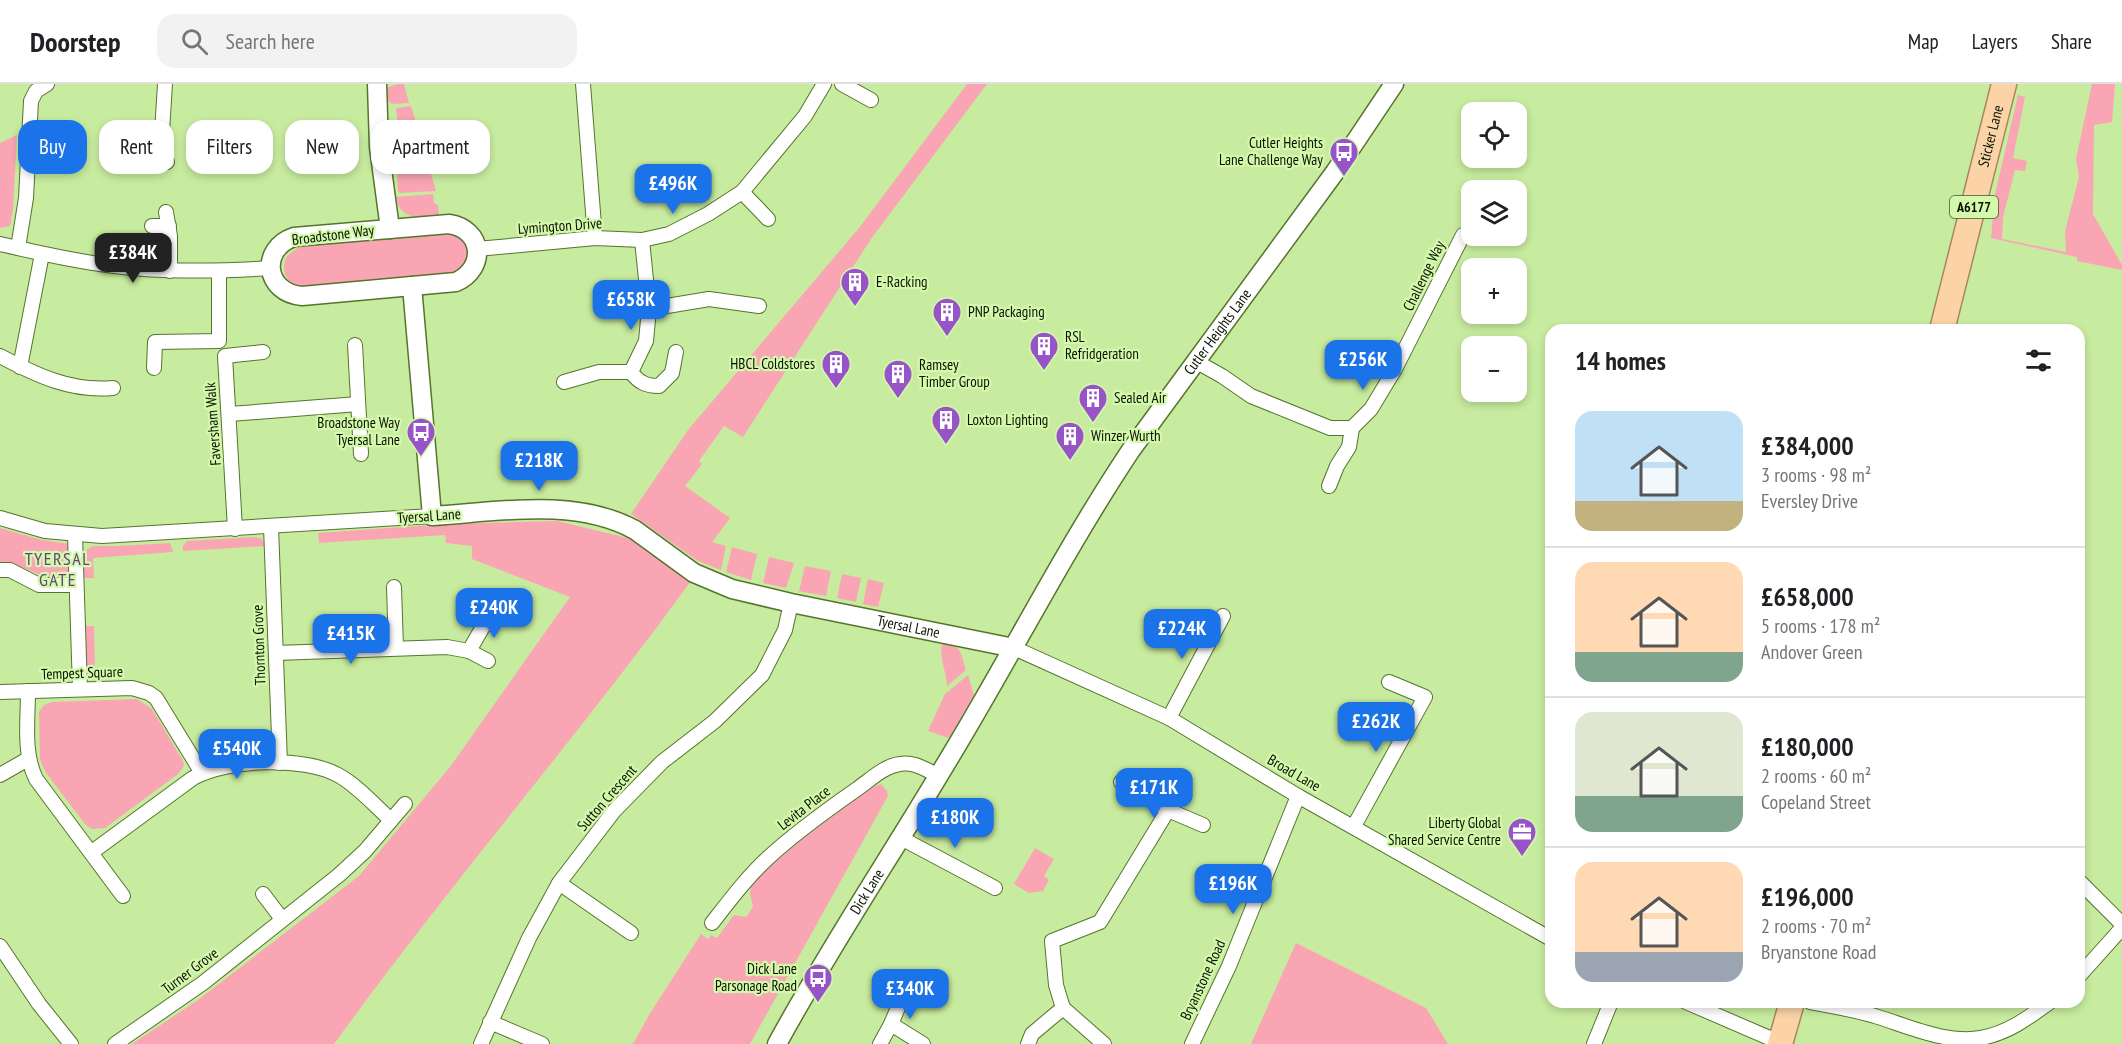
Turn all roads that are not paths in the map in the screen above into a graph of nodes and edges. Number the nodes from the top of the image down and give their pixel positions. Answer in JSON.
{"nodes":[{"id":1,"x":165,"y":84,"type":"edge"},
{"id":2,"x":377,"y":84,"type":"edge"},
{"id":3,"x":583,"y":84,"type":"edge"},
{"id":4,"x":824,"y":84,"type":"edge"},
{"id":5,"x":842,"y":84,"type":"edge"},
{"id":6,"x":1394,"y":84,"type":"edge"},
{"id":7,"x":2004,"y":84,"type":"edge"},
{"id":8,"x":39,"y":86,"type":"edge"},
{"id":9,"x":871,"y":100,"type":"dead end"},
{"id":10,"x":163,"y":120,"type":"edge"},
{"id":11,"x":742,"y":192,"type":"junction"},
{"id":12,"x":166,"y":212,"type":"dead end"},
{"id":13,"x":768,"y":219,"type":"dead end"},
{"id":14,"x":152,"y":226,"type":"dead end"},
{"id":15,"x":169,"y":226,"type":"junction"},
{"id":16,"x":390,"y":229,"type":"junction"},
{"id":17,"x":1461,"y":237,"type":"edge"},
{"id":18,"x":595,"y":238,"type":"junction"},
{"id":19,"x":642,"y":240,"type":"junction"},
{"id":20,"x":0,"y":244,"type":"edge"},
{"id":21,"x":18,"y":248,"type":"junction"},
{"id":22,"x":477,"y":249,"type":"junction"},
{"id":23,"x":42,"y":254,"type":"junction"},
{"id":24,"x":271,"y":268,"type":"junction"},
{"id":25,"x":170,"y":271,"type":"junction"},
{"id":26,"x":219,"y":271,"type":"junction"},
{"id":27,"x":412,"y":286,"type":"junction"},
{"id":28,"x":759,"y":306,"type":"dead end"},
{"id":29,"x":649,"y":309,"type":"junction"},
{"id":30,"x":1944,"y":324,"type":"edge"},
{"id":31,"x":354,"y":345,"type":"dead end"},
{"id":32,"x":263,"y":352,"type":"dead end"},
{"id":33,"x":676,"y":352,"type":"dead end"},
{"id":34,"x":0,"y":356,"type":"edge"},
{"id":35,"x":1197,"y":362,"type":"junction"},
{"id":36,"x":20,"y":367,"type":"junction"},
{"id":37,"x":154,"y":368,"type":"dead end"},
{"id":38,"x":631,"y":372,"type":"junction"},
{"id":39,"x":564,"y":382,"type":"dead end"},
{"id":40,"x":113,"y":388,"type":"dead end"},
{"id":41,"x":358,"y":404,"type":"junction"},
{"id":42,"x":230,"y":414,"type":"junction"},
{"id":43,"x":1352,"y":428,"type":"junction"},
{"id":44,"x":361,"y":454,"type":"dead end"},
{"id":45,"x":1329,"y":486,"type":"dead end"},
{"id":46,"x":432,"y":516,"type":"junction"},
{"id":47,"x":0,"y":518,"type":"edge"},
{"id":48,"x":271,"y":527,"type":"junction"},
{"id":49,"x":235,"y":528,"type":"junction"},
{"id":50,"x":75,"y":535,"type":"junction"},
{"id":51,"x":0,"y":570,"type":"edge"},
{"id":52,"x":76,"y":585,"type":"junction"},
{"id":53,"x":394,"y":587,"type":"dead end"},
{"id":54,"x":791,"y":603,"type":"junction"},
{"id":55,"x":492,"y":611,"type":"dead end"},
{"id":56,"x":1223,"y":616,"type":"dead end"},
{"id":57,"x":396,"y":648,"type":"junction"},
{"id":58,"x":1014,"y":648,"type":"junction"},
{"id":59,"x":469,"y":651,"type":"junction"},
{"id":60,"x":276,"y":652,"type":"junction"},
{"id":61,"x":488,"y":661,"type":"dead end"},
{"id":62,"x":1389,"y":682,"type":"dead end"},
{"id":63,"x":80,"y":690,"type":"junction"},
{"id":64,"x":28,"y":691,"type":"junction"},
{"id":65,"x":0,"y":692,"type":"edge"},
{"id":66,"x":1169,"y":718,"type":"junction"},
{"id":67,"x":28,"y":759,"type":"junction"},
{"id":68,"x":280,"y":763,"type":"junction"},
{"id":69,"x":202,"y":772,"type":"junction"},
{"id":70,"x":0,"y":775,"type":"edge"},
{"id":71,"x":939,"y":776,"type":"junction"},
{"id":72,"x":1121,"y":782,"type":"dead end"},
{"id":73,"x":1298,"y":796,"type":"junction"},
{"id":74,"x":405,"y":804,"type":"dead end"},
{"id":75,"x":1168,"y":810,"type":"junction"},
{"id":76,"x":391,"y":820,"type":"junction"},
{"id":77,"x":1203,"y":825,"type":"dead end"},
{"id":78,"x":1354,"y":826,"type":"junction"},
{"id":79,"x":900,"y":837,"type":"junction"},
{"id":80,"x":92,"y":852,"type":"junction"},
{"id":81,"x":559,"y":883,"type":"junction"},
{"id":82,"x":2085,"y":887,"type":"edge"},
{"id":83,"x":995,"y":888,"type":"dead end"},
{"id":84,"x":263,"y":894,"type":"dead end"},
{"id":85,"x":123,"y":896,"type":"dead end"},
{"id":86,"x":282,"y":919,"type":"junction"},
{"id":87,"x":712,"y":922,"type":"dead end"},
{"id":88,"x":2122,"y":926,"type":"edge"},
{"id":89,"x":631,"y":933,"type":"dead end"},
{"id":90,"x":1545,"y":936,"type":"edge"},
{"id":91,"x":0,"y":946,"type":"edge"},
{"id":92,"x":2085,"y":969,"type":"edge"},
{"id":93,"x":909,"y":981,"type":"dead end"},
{"id":94,"x":1063,"y":1008,"type":"junction"},
{"id":95,"x":1609,"y":1008,"type":"edge"},
{"id":96,"x":1700,"y":1008,"type":"edge"},
{"id":97,"x":1790,"y":1008,"type":"edge"},
{"id":98,"x":1838,"y":1008,"type":"edge"},
{"id":99,"x":2041,"y":1008,"type":"edge"},
{"id":100,"x":490,"y":1022,"type":"junction"},
{"id":101,"x":891,"y":1024,"type":"junction"},
{"id":102,"x":1781,"y":1043,"type":"edge"},
{"id":103,"x":71,"y":1044,"type":"edge"},
{"id":104,"x":115,"y":1044,"type":"edge"},
{"id":105,"x":481,"y":1044,"type":"edge"},
{"id":106,"x":542,"y":1044,"type":"edge"},
{"id":107,"x":777,"y":1044,"type":"edge"},
{"id":108,"x":880,"y":1044,"type":"edge"},
{"id":109,"x":923,"y":1044,"type":"edge"},
{"id":110,"x":1028,"y":1044,"type":"edge"},
{"id":111,"x":1104,"y":1044,"type":"edge"},
{"id":112,"x":1192,"y":1044,"type":"edge"},
{"id":113,"x":1594,"y":1044,"type":"edge"}],
"edges":[{"from":1,"to":10,"type":"street"},
{"from":2,"to":16,"type":"street","name":"Broadstone Way"},
{"from":3,"to":18,"type":"street"},
{"from":4,"to":11,"type":"street","name":"Lymington Drive"},
{"from":5,"to":9,"type":"street"},
{"from":6,"to":35,"type":"street","name":"Cutler Heights Lane"},
{"from":7,"to":30,"type":"highway","name":"Sticker Lane","number":"A6177"},
{"from":8,"to":21,"type":"street"},
{"from":11,"to":13,"type":"street"},
{"from":11,"to":19,"type":"street","name":"Lymington Drive"},
{"from":12,"to":15,"type":"street"},
{"from":14,"to":15,"type":"street"},
{"from":15,"to":25,"type":"street"},
{"from":16,"to":22,"type":"street","name":"Broadstone Way"},
{"from":16,"to":24,"type":"street","name":"Broadstone Way"},
{"from":17,"to":43,"type":"street","name":"Challenge Way"},
{"from":18,"to":19,"type":"street","name":"Lymington Drive"},
{"from":18,"to":22,"type":"street","name":"Lymington Drive"},
{"from":19,"to":29,"type":"street"},
{"from":20,"to":21,"type":"street"},
{"from":21,"to":23,"type":"street"},
{"from":22,"to":27,"type":"street"},
{"from":23,"to":25,"type":"street"},
{"from":23,"to":36,"type":"street"},
{"from":24,"to":26,"type":"street"},
{"from":24,"to":27,"type":"street"},
{"from":25,"to":26,"type":"street"},
{"from":26,"to":37,"type":"street"},
{"from":27,"to":46,"type":"street"},
{"from":28,"to":29,"type":"street"},
{"from":29,"to":38,"type":"street"},
{"from":31,"to":41,"type":"street"},
{"from":32,"to":42,"type":"street","name":"Faversham Walk"},
{"from":33,"to":38,"type":"street"},
{"from":34,"to":36,"type":"street"},
{"from":35,"to":43,"type":"street"},
{"from":35,"to":58,"type":"street","name":"Cutler Heights Lane"},
{"from":36,"to":40,"type":"street"},
{"from":38,"to":39,"type":"street"},
{"from":41,"to":42,"type":"street"},
{"from":41,"to":44,"type":"street"},
{"from":42,"to":49,"type":"street","name":"Faversham Walk"},
{"from":43,"to":45,"type":"street"},
{"from":46,"to":48,"type":"street","name":"Tyersal Lane"},
{"from":46,"to":54,"type":"street","name":"Tyersal Lane"},
{"from":47,"to":50,"type":"street","name":"Tyersal Lane"},
{"from":48,"to":49,"type":"street","name":"Tyersal Lane"},
{"from":48,"to":60,"type":"street","name":"Thornton Grove"},
{"from":49,"to":50,"type":"street","name":"Tyersal Lane"},
{"from":50,"to":52,"type":"street"},
{"from":51,"to":52,"type":"street"},
{"from":52,"to":63,"type":"street"},
{"from":53,"to":57,"type":"street"},
{"from":54,"to":58,"type":"street","name":"Tyersal Lane"},
{"from":54,"to":81,"type":"street","name":"Sutton Crescent"},
{"from":55,"to":59,"type":"street"},
{"from":56,"to":66,"type":"street"},
{"from":57,"to":59,"type":"street"},
{"from":57,"to":60,"type":"street"},
{"from":58,"to":66,"type":"street","name":"Broad Lane"},
{"from":58,"to":71,"type":"street","name":"Dick Lane"},
{"from":59,"to":61,"type":"street"},
{"from":60,"to":68,"type":"street","name":"Thornton Grove"},
{"from":62,"to":78,"type":"street"},
{"from":63,"to":64,"type":"street","name":"Tempest Square"},
{"from":63,"to":69,"type":"street","name":"Tempest Square"},
{"from":64,"to":65,"type":"street"},
{"from":64,"to":67,"type":"street","name":"Tempest Square"},
{"from":66,"to":73,"type":"street","name":"Broad Lane"},
{"from":67,"to":70,"type":"street"},
{"from":67,"to":80,"type":"street","name":"Tempest Square"},
{"from":68,"to":69,"type":"street"},
{"from":68,"to":76,"type":"street"},
{"from":69,"to":80,"type":"street"},
{"from":71,"to":79,"type":"street","name":"Dick Lane"},
{"from":71,"to":87,"type":"street","name":"Levita Place"},
{"from":72,"to":75,"type":"street"},
{"from":73,"to":78,"type":"street","name":"Broad Lane"},
{"from":73,"to":112,"type":"street","name":"Bryanstone Road"},
{"from":74,"to":76,"type":"street","name":"Turner Grove"},
{"from":75,"to":77,"type":"street"},
{"from":75,"to":94,"type":"street"},
{"from":76,"to":86,"type":"street","name":"Turner Grove"},
{"from":78,"to":90,"type":"street","name":"Broad Lane"},
{"from":79,"to":83,"type":"street"},
{"from":79,"to":107,"type":"street","name":"Dick Lane"},
{"from":80,"to":85,"type":"street","name":"Tempest Square"},
{"from":81,"to":89,"type":"street"},
{"from":81,"to":100,"type":"street","name":"Sutton Crescent"},
{"from":82,"to":88,"type":"street"},
{"from":84,"to":86,"type":"street"},
{"from":86,"to":104,"type":"street","name":"Turner Grove"},
{"from":88,"to":92,"type":"street"},
{"from":91,"to":103,"type":"street"},
{"from":93,"to":101,"type":"street"},
{"from":94,"to":110,"type":"street"},
{"from":94,"to":111,"type":"street"},
{"from":95,"to":113,"type":"street"},
{"from":96,"to":102,"type":"street"},
{"from":97,"to":102,"type":"highway"},
{"from":98,"to":99,"type":"street"},
{"from":100,"to":105,"type":"street","name":"Sutton Crescent"},
{"from":100,"to":106,"type":"street"},
{"from":101,"to":108,"type":"street"},
{"from":101,"to":109,"type":"street"}]}
